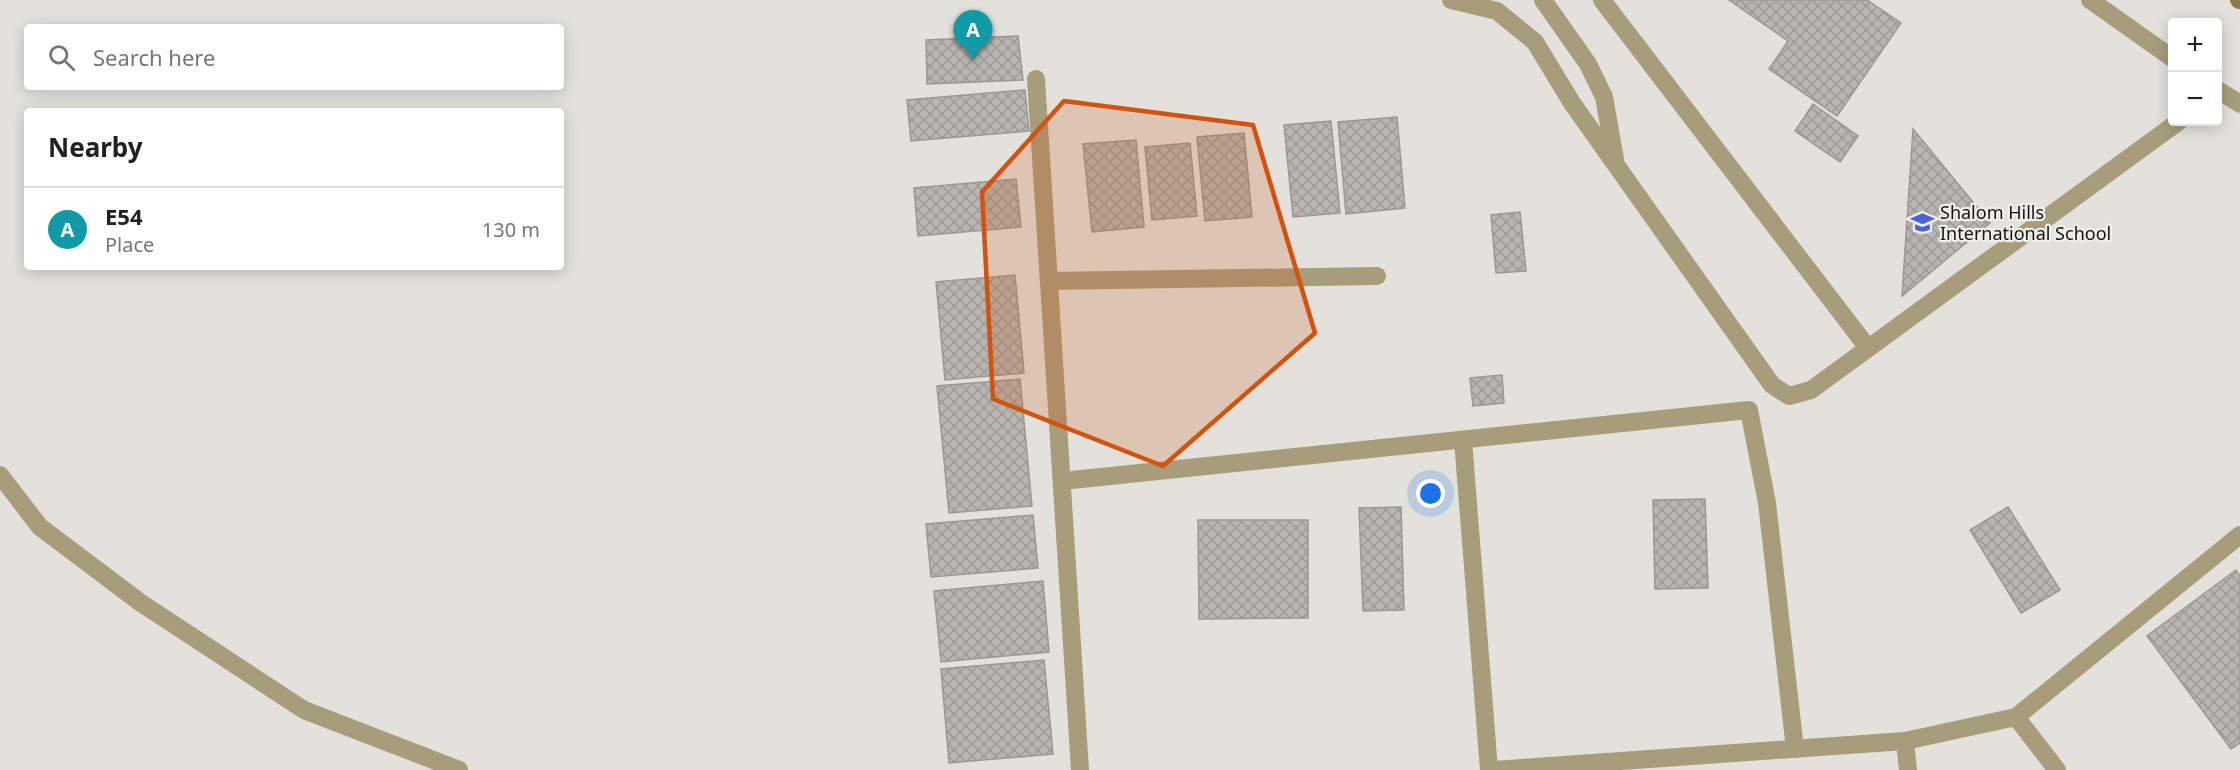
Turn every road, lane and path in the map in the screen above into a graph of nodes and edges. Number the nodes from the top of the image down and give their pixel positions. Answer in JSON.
{"nodes":[{"id":1,"x":1451,"y":0,"type":"edge"},
{"id":2,"x":1543,"y":0,"type":"edge"},
{"id":3,"x":1602,"y":0,"type":"edge"},
{"id":4,"x":2090,"y":0,"type":"edge"},
{"id":5,"x":2168,"y":55,"type":"edge"},
{"id":6,"x":1036,"y":79,"type":"dead end"},
{"id":7,"x":2222,"y":94,"type":"edge"},
{"id":8,"x":2240,"y":104,"type":"edge"},
{"id":9,"x":2173,"y":126,"type":"edge"},
{"id":10,"x":1616,"y":165,"type":"junction"},
{"id":11,"x":1377,"y":276,"type":"dead end"},
{"id":12,"x":1049,"y":281,"type":"junction"},
{"id":13,"x":1868,"y":348,"type":"junction"},
{"id":14,"x":1463,"y":440,"type":"junction"},
{"id":15,"x":0,"y":475,"type":"edge"},
{"id":16,"x":1062,"y":481,"type":"junction"},
{"id":17,"x":2240,"y":535,"type":"edge"},
{"id":18,"x":2016,"y":717,"type":"junction"},
{"id":19,"x":1905,"y":741,"type":"junction"},
{"id":20,"x":1795,"y":749,"type":"junction"},
{"id":21,"x":1624,"y":765,"type":"edge"},
{"id":22,"x":459,"y":770,"type":"edge"},
{"id":23,"x":1080,"y":770,"type":"edge"},
{"id":24,"x":1489,"y":770,"type":"edge"},
{"id":25,"x":1494,"y":770,"type":"edge"},
{"id":26,"x":1908,"y":770,"type":"edge"},
{"id":27,"x":2057,"y":770,"type":"edge"}],
"edges":[{"from":1,"to":10,"type":"street"},
{"from":2,"to":10,"type":"street"},
{"from":3,"to":13,"type":"street"},
{"from":4,"to":5,"type":"street"},
{"from":6,"to":12,"type":"street"},
{"from":7,"to":8,"type":"street"},
{"from":9,"to":13,"type":"street"},
{"from":10,"to":13,"type":"street"},
{"from":11,"to":12,"type":"street"},
{"from":12,"to":16,"type":"street"},
{"from":14,"to":16,"type":"street"},
{"from":14,"to":20,"type":"street"},
{"from":14,"to":24,"type":"street"},
{"from":15,"to":22,"type":"street"},
{"from":16,"to":23,"type":"street"},
{"from":17,"to":18,"type":"street"},
{"from":18,"to":19,"type":"street"},
{"from":18,"to":27,"type":"street"},
{"from":19,"to":20,"type":"street"},
{"from":19,"to":26,"type":"street"},
{"from":20,"to":21,"type":"street"},
{"from":21,"to":25,"type":"street"}]}
